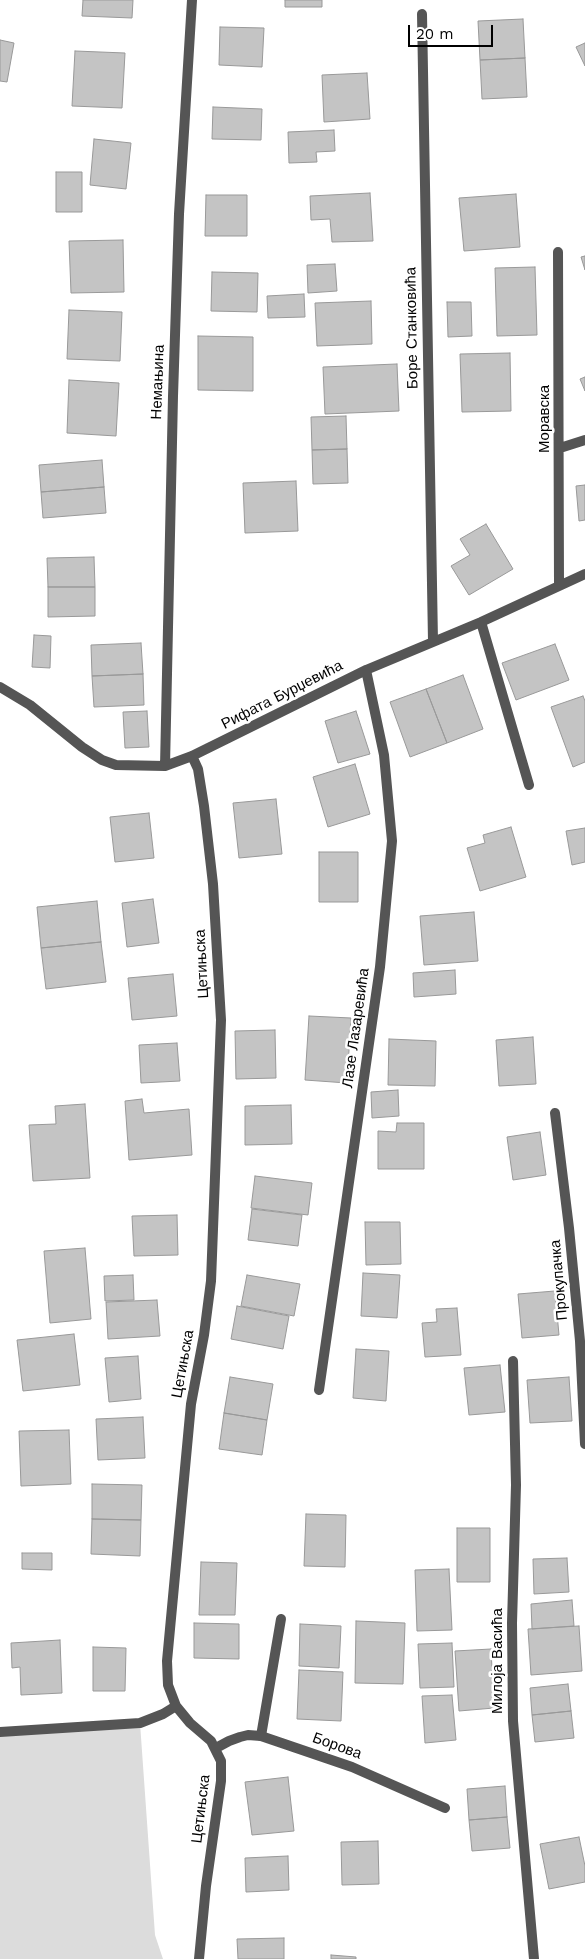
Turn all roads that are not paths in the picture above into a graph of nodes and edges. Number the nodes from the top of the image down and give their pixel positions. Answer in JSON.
{"nodes":[{"id":1,"x":192,"y":0,"type":"edge"},
{"id":2,"x":422,"y":14,"type":"dead end"},
{"id":3,"x":558,"y":252,"type":"dead end"},
{"id":4,"x":585,"y":440,"type":"edge"},
{"id":5,"x":560,"y":448,"type":"junction"},
{"id":6,"x":585,"y":574,"type":"edge"},
{"id":7,"x":559,"y":585,"type":"junction"},
{"id":8,"x":482,"y":622,"type":"junction"},
{"id":9,"x":433,"y":641,"type":"junction"},
{"id":10,"x":366,"y":670,"type":"junction"},
{"id":11,"x":0,"y":687,"type":"edge"},
{"id":12,"x":192,"y":756,"type":"junction"},
{"id":13,"x":165,"y":766,"type":"junction"},
{"id":14,"x":529,"y":785,"type":"dead end"},
{"id":15,"x":555,"y":1113,"type":"dead end"},
{"id":16,"x":513,"y":1361,"type":"dead end"},
{"id":17,"x":319,"y":1390,"type":"dead end"},
{"id":18,"x":585,"y":1444,"type":"edge"},
{"id":19,"x":281,"y":1619,"type":"dead end"},
{"id":20,"x":176,"y":1706,"type":"junction"},
{"id":21,"x":0,"y":1732,"type":"edge"},
{"id":22,"x":261,"y":1736,"type":"junction"},
{"id":23,"x":216,"y":1748,"type":"junction"},
{"id":24,"x":445,"y":1808,"type":"dead end"},
{"id":25,"x":199,"y":1959,"type":"edge"},
{"id":26,"x":534,"y":1959,"type":"edge"}],
"edges":[{"from":1,"to":13,"type":"street","name":"Немањина"},
{"from":2,"to":9,"type":"street","name":"Боре Станковића"},
{"from":3,"to":5,"type":"street","name":"Моравска"},
{"from":4,"to":5,"type":"street"},
{"from":5,"to":7,"type":"street","name":"Моравска"},
{"from":6,"to":7,"type":"street","name":"Рифата Бурџевића"},
{"from":7,"to":8,"type":"street","name":"Рифата Бурџевића"},
{"from":8,"to":9,"type":"street","name":"Рифата Бурџевића"},
{"from":8,"to":14,"type":"street"},
{"from":9,"to":10,"type":"street","name":"Рифата Бурџевића"},
{"from":10,"to":12,"type":"street","name":"Рифата Бурџевића"},
{"from":10,"to":17,"type":"street","name":"Лазе Лазаревића"},
{"from":11,"to":13,"type":"street","name":"Рифата Бурџевића"},
{"from":12,"to":13,"type":"street","name":"Рифата Бурџевића"},
{"from":12,"to":20,"type":"street","name":"Цетињска"},
{"from":15,"to":18,"type":"street","name":"Прокупачка"},
{"from":16,"to":26,"type":"street","name":"Милоја Васића"},
{"from":19,"to":22,"type":"street"},
{"from":20,"to":21,"type":"street"},
{"from":20,"to":23,"type":"street","name":"Цетињска"},
{"from":22,"to":23,"type":"street","name":"Борова"},
{"from":22,"to":24,"type":"street","name":"Борова"},
{"from":23,"to":25,"type":"street","name":"Цетињска"}]}
